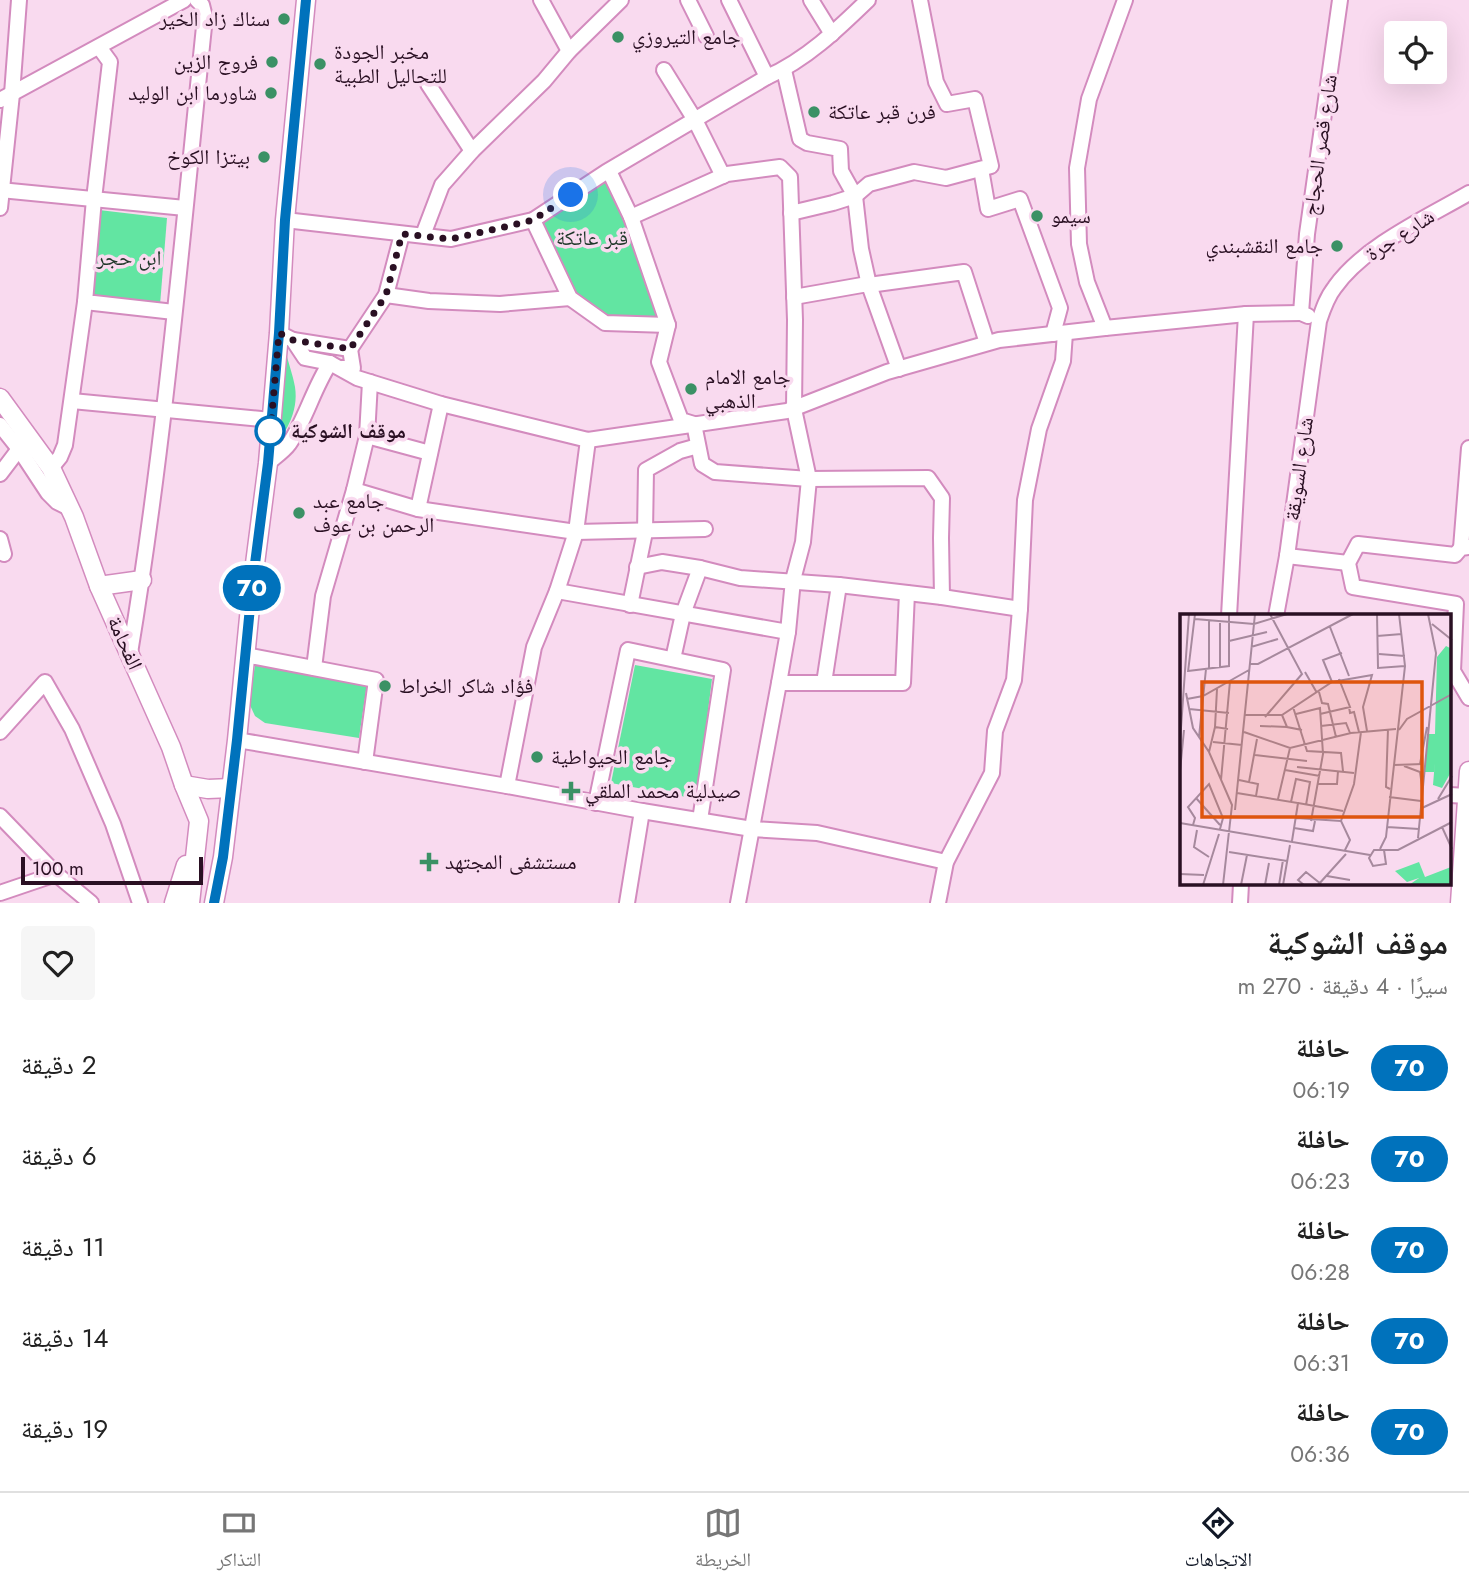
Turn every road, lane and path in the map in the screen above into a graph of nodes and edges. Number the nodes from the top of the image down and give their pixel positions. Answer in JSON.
{"nodes":[{"id":1,"x":19,"y":0,"type":"edge"},
{"id":2,"x":184,"y":0,"type":"edge"},
{"id":3,"x":197,"y":0,"type":"edge"},
{"id":4,"x":306,"y":0,"type":"edge"},
{"id":5,"x":541,"y":0,"type":"edge"},
{"id":6,"x":621,"y":0,"type":"edge"},
{"id":7,"x":688,"y":0,"type":"edge"},
{"id":8,"x":729,"y":0,"type":"edge"},
{"id":9,"x":811,"y":0,"type":"edge"},
{"id":10,"x":868,"y":0,"type":"edge"},
{"id":11,"x":920,"y":0,"type":"edge"},
{"id":12,"x":1125,"y":0,"type":"edge"},
{"id":13,"x":1340,"y":0,"type":"edge"},
{"id":14,"x":832,"y":34,"type":"junction"},
{"id":15,"x":706,"y":36,"type":"dead end"},
{"id":16,"x":99,"y":47,"type":"junction"},
{"id":17,"x":569,"y":51,"type":"junction"},
{"id":18,"x":664,"y":70,"type":"dead end"},
{"id":19,"x":784,"y":70,"type":"junction"},
{"id":20,"x":767,"y":77,"type":"junction"},
{"id":21,"x":428,"y":84,"type":"dead end"},
{"id":22,"x":6,"y":97,"type":"edge"},
{"id":23,"x":695,"y":120,"type":"junction"},
{"id":24,"x":472,"y":151,"type":"junction"},
{"id":25,"x":981,"y":169,"type":"junction"},
{"id":26,"x":609,"y":171,"type":"junction"},
{"id":27,"x":723,"y":176,"type":"junction"},
{"id":28,"x":1,"y":190,"type":"edge"},
{"id":29,"x":1469,"y":193,"type":"edge"},
{"id":30,"x":855,"y":196,"type":"junction"},
{"id":31,"x":93,"y":199,"type":"junction"},
{"id":32,"x":0,"y":208,"type":"edge"},
{"id":33,"x":185,"y":208,"type":"junction"},
{"id":34,"x":791,"y":213,"type":"junction"},
{"id":35,"x":631,"y":217,"type":"junction"},
{"id":36,"x":285,"y":220,"type":"junction"},
{"id":37,"x":533,"y":220,"type":"junction"},
{"id":38,"x":402,"y":234,"type":"junction"},
{"id":39,"x":424,"y":235,"type":"junction"},
{"id":40,"x":869,"y":285,"type":"junction"},
{"id":41,"x":386,"y":295,"type":"junction"},
{"id":42,"x":794,"y":297,"type":"junction"},
{"id":43,"x":569,"y":298,"type":"junction"},
{"id":44,"x":85,"y":302,"type":"junction"},
{"id":45,"x":174,"y":312,"type":"junction"},
{"id":46,"x":1301,"y":313,"type":"junction"},
{"id":47,"x":1246,"y":314,"type":"junction"},
{"id":48,"x":1319,"y":321,"type":"junction"},
{"id":49,"x":668,"y":325,"type":"junction"},
{"id":50,"x":1105,"y":328,"type":"junction"},
{"id":51,"x":1059,"y":333,"type":"junction"},
{"id":52,"x":286,"y":336,"type":"junction"},
{"id":53,"x":987,"y":344,"type":"junction"},
{"id":54,"x":350,"y":349,"type":"junction"},
{"id":55,"x":335,"y":365,"type":"junction"},
{"id":56,"x":899,"y":369,"type":"junction"},
{"id":57,"x":370,"y":382,"type":"junction"},
{"id":58,"x":0,"y":398,"type":"edge"},
{"id":59,"x":72,"y":401,"type":"junction"},
{"id":60,"x":441,"y":404,"type":"junction"},
{"id":61,"x":794,"y":409,"type":"junction"},
{"id":62,"x":164,"y":410,"type":"junction"},
{"id":63,"x":271,"y":420,"type":"junction"},
{"id":64,"x":694,"y":424,"type":"junction"},
{"id":65,"x":0,"y":425,"type":"edge"},
{"id":66,"x":367,"y":436,"type":"junction"},
{"id":67,"x":588,"y":440,"type":"junction"},
{"id":68,"x":698,"y":446,"type":"junction"},
{"id":69,"x":1469,"y":447,"type":"edge"},
{"id":70,"x":19,"y":449,"type":"junction"},
{"id":71,"x":430,"y":453,"type":"junction"},
{"id":72,"x":268,"y":463,"type":"junction"},
{"id":73,"x":51,"y":468,"type":"junction"},
{"id":74,"x":0,"y":474,"type":"edge"},
{"id":75,"x":809,"y":479,"type":"junction"},
{"id":76,"x":354,"y":490,"type":"junction"},
{"id":77,"x":71,"y":509,"type":"junction"},
{"id":78,"x":418,"y":509,"type":"junction"},
{"id":79,"x":705,"y":529,"type":"dead end"},
{"id":80,"x":645,"y":532,"type":"junction"},
{"id":81,"x":576,"y":533,"type":"junction"},
{"id":82,"x":0,"y":539,"type":"edge"},
{"id":83,"x":1465,"y":548,"type":"edge"},
{"id":84,"x":4,"y":554,"type":"dead end"},
{"id":85,"x":1287,"y":556,"type":"junction"},
{"id":86,"x":1348,"y":563,"type":"junction"},
{"id":87,"x":637,"y":567,"type":"junction"},
{"id":88,"x":699,"y":568,"type":"junction"},
{"id":89,"x":142,"y":580,"type":"junction"},
{"id":90,"x":793,"y":580,"type":"junction"},
{"id":91,"x":839,"y":584,"type":"junction"},
{"id":92,"x":99,"y":586,"type":"junction"},
{"id":93,"x":557,"y":591,"type":"junction"},
{"id":94,"x":907,"y":593,"type":"junction"},
{"id":95,"x":942,"y":597,"type":"junction"},
{"id":96,"x":630,"y":605,"type":"junction"},
{"id":97,"x":1020,"y":609,"type":"junction"},
{"id":98,"x":683,"y":614,"type":"junction"},
{"id":99,"x":1229,"y":614,"type":"edge"},
{"id":100,"x":1276,"y":614,"type":"edge"},
{"id":101,"x":788,"y":632,"type":"junction"},
{"id":102,"x":130,"y":653,"type":"junction"},
{"id":103,"x":246,"y":655,"type":"junction"},
{"id":104,"x":673,"y":659,"type":"junction"},
{"id":105,"x":314,"y":668,"type":"junction"},
{"id":106,"x":779,"y":683,"type":"junction"},
{"id":107,"x":824,"y":683,"type":"junction"},
{"id":108,"x":1469,"y":698,"type":"edge"},
{"id":109,"x":0,"y":732,"type":"edge"},
{"id":110,"x":237,"y":740,"type":"junction"},
{"id":111,"x":365,"y":762,"type":"junction"},
{"id":112,"x":1469,"y":771,"type":"edge"},
{"id":113,"x":184,"y":785,"type":"junction"},
{"id":114,"x":507,"y":786,"type":"junction"},
{"id":115,"x":231,"y":788,"type":"junction"},
{"id":116,"x":1459,"y":795,"type":"edge"},
{"id":117,"x":596,"y":803,"type":"junction"},
{"id":118,"x":642,"y":811,"type":"junction"},
{"id":119,"x":0,"y":816,"type":"edge"},
{"id":120,"x":699,"y":820,"type":"junction"},
{"id":121,"x":198,"y":830,"type":"junction"},
{"id":122,"x":752,"y":830,"type":"junction"},
{"id":123,"x":1466,"y":846,"type":"edge"},
{"id":124,"x":223,"y":857,"type":"junction"},
{"id":125,"x":946,"y":862,"type":"junction"},
{"id":126,"x":56,"y":874,"type":"junction"},
{"id":127,"x":0,"y":893,"type":"edge"},
{"id":128,"x":92,"y":903,"type":"edge"},
{"id":129,"x":141,"y":903,"type":"edge"},
{"id":130,"x":174,"y":903,"type":"edge"},
{"id":131,"x":190,"y":903,"type":"edge"},
{"id":132,"x":214,"y":903,"type":"edge"},
{"id":133,"x":627,"y":903,"type":"edge"},
{"id":134,"x":738,"y":903,"type":"edge"},
{"id":135,"x":938,"y":903,"type":"edge"},
{"id":136,"x":1460,"y":903,"type":"edge"}],
"edges":[{"from":1,"to":22,"type":"street"},
{"from":2,"to":16,"type":"street"},
{"from":3,"to":33,"type":"street"},
{"from":4,"to":36,"type":"main road"},
{"from":5,"to":17,"type":"street"},
{"from":6,"to":17,"type":"street"},
{"from":7,"to":15,"type":"street"},
{"from":8,"to":20,"type":"street"},
{"from":9,"to":14,"type":"street"},
{"from":10,"to":14,"type":"street"},
{"from":11,"to":25,"type":"street"},
{"from":12,"to":50,"type":"street"},
{"from":13,"to":46,"type":"street","name":"شارع قصر الحجاج"},
{"from":14,"to":19,"type":"street"},
{"from":16,"to":22,"type":"street"},
{"from":16,"to":31,"type":"street"},
{"from":17,"to":24,"type":"street"},
{"from":18,"to":23,"type":"street"},
{"from":19,"to":20,"type":"street"},
{"from":19,"to":30,"type":"street"},
{"from":20,"to":23,"type":"street"},
{"from":21,"to":24,"type":"street"},
{"from":22,"to":28,"type":"street"},
{"from":23,"to":26,"type":"street"},
{"from":23,"to":27,"type":"street"},
{"from":24,"to":39,"type":"street"},
{"from":25,"to":30,"type":"street"},
{"from":25,"to":51,"type":"street"},
{"from":26,"to":35,"type":"street"},
{"from":26,"to":37,"type":"street"},
{"from":27,"to":34,"type":"street"},
{"from":27,"to":35,"type":"street"},
{"from":28,"to":31,"type":"street"},
{"from":28,"to":32,"type":"street"},
{"from":29,"to":48,"type":"street","name":"شارع جرة"},
{"from":30,"to":34,"type":"street"},
{"from":30,"to":40,"type":"street"},
{"from":31,"to":33,"type":"street"},
{"from":31,"to":44,"type":"street"},
{"from":33,"to":45,"type":"street"},
{"from":34,"to":42,"type":"street"},
{"from":35,"to":49,"type":"street"},
{"from":36,"to":38,"type":"street"},
{"from":36,"to":52,"type":"main road"},
{"from":37,"to":39,"type":"street"},
{"from":37,"to":43,"type":"street"},
{"from":38,"to":39,"type":"street"},
{"from":38,"to":41,"type":"street"},
{"from":40,"to":42,"type":"street"},
{"from":40,"to":53,"type":"street"},
{"from":40,"to":56,"type":"street"},
{"from":41,"to":43,"type":"street"},
{"from":41,"to":54,"type":"street"},
{"from":42,"to":61,"type":"street"},
{"from":43,"to":49,"type":"street"},
{"from":44,"to":45,"type":"street"},
{"from":44,"to":59,"type":"street"},
{"from":45,"to":62,"type":"street"},
{"from":46,"to":47,"type":"street"},
{"from":46,"to":48,"type":"street"},
{"from":47,"to":50,"type":"street"},
{"from":47,"to":99,"type":"street"},
{"from":48,"to":85,"type":"street","name":"شارع السويقة"},
{"from":49,"to":64,"type":"street"},
{"from":50,"to":51,"type":"street"},
{"from":51,"to":53,"type":"street"},
{"from":51,"to":97,"type":"street"},
{"from":52,"to":54,"type":"street"},
{"from":52,"to":55,"type":"street"},
{"from":52,"to":63,"type":"main road"},
{"from":53,"to":56,"type":"street"},
{"from":54,"to":55,"type":"street"},
{"from":55,"to":57,"type":"street"},
{"from":55,"to":72,"type":"street"},
{"from":56,"to":61,"type":"street"},
{"from":57,"to":60,"type":"street"},
{"from":57,"to":66,"type":"street"},
{"from":58,"to":73,"type":"main road","name":"الفحامة"},
{"from":59,"to":62,"type":"street"},
{"from":59,"to":73,"type":"street"},
{"from":60,"to":67,"type":"street"},
{"from":60,"to":71,"type":"street"},
{"from":61,"to":64,"type":"street"},
{"from":61,"to":75,"type":"street"},
{"from":62,"to":63,"type":"street"},
{"from":62,"to":89,"type":"street"},
{"from":63,"to":72,"type":"main road"},
{"from":64,"to":67,"type":"street"},
{"from":64,"to":68,"type":"street"},
{"from":65,"to":70,"type":"street"},
{"from":66,"to":71,"type":"street"},
{"from":66,"to":76,"type":"street"},
{"from":67,"to":81,"type":"street"},
{"from":68,"to":75,"type":"street"},
{"from":68,"to":80,"type":"street"},
{"from":69,"to":83,"type":"street"},
{"from":70,"to":74,"type":"street"},
{"from":70,"to":77,"type":"street"},
{"from":71,"to":78,"type":"street"},
{"from":72,"to":103,"type":"main road"},
{"from":73,"to":77,"type":"main road","name":"الفحامة"},
{"from":75,"to":90,"type":"street"},
{"from":75,"to":95,"type":"street"},
{"from":76,"to":78,"type":"street"},
{"from":76,"to":105,"type":"street"},
{"from":77,"to":92,"type":"main road","name":"الفحامة"},
{"from":78,"to":81,"type":"street"},
{"from":79,"to":80,"type":"street"},
{"from":80,"to":81,"type":"street"},
{"from":80,"to":87,"type":"street"},
{"from":81,"to":93,"type":"street"},
{"from":82,"to":84,"type":"street"},
{"from":83,"to":86,"type":"street"},
{"from":85,"to":86,"type":"street"},
{"from":85,"to":100,"type":"street","name":"شارع السويقة"},
{"from":86,"to":108,"type":"street"},
{"from":87,"to":88,"type":"street"},
{"from":87,"to":96,"type":"street"},
{"from":88,"to":90,"type":"street"},
{"from":88,"to":98,"type":"street"},
{"from":89,"to":92,"type":"main road"},
{"from":89,"to":102,"type":"street"},
{"from":90,"to":91,"type":"street"},
{"from":90,"to":101,"type":"street"},
{"from":91,"to":94,"type":"street"},
{"from":91,"to":107,"type":"street"},
{"from":92,"to":102,"type":"main road","name":"الفحامة"},
{"from":93,"to":96,"type":"street"},
{"from":93,"to":114,"type":"street"},
{"from":94,"to":95,"type":"street"},
{"from":94,"to":107,"type":"street"},
{"from":95,"to":97,"type":"street"},
{"from":96,"to":98,"type":"street"},
{"from":97,"to":125,"type":"street"},
{"from":98,"to":101,"type":"street"},
{"from":98,"to":104,"type":"street"},
{"from":101,"to":106,"type":"street"},
{"from":102,"to":113,"type":"main road","name":"الفحامة"},
{"from":103,"to":105,"type":"street"},
{"from":103,"to":110,"type":"main road"},
{"from":104,"to":117,"type":"street"},
{"from":104,"to":120,"type":"street"},
{"from":105,"to":111,"type":"street"},
{"from":106,"to":107,"type":"street"},
{"from":106,"to":122,"type":"street"},
{"from":109,"to":129,"type":"street"},
{"from":110,"to":111,"type":"street"},
{"from":110,"to":115,"type":"main road"},
{"from":111,"to":114,"type":"street"},
{"from":112,"to":116,"type":"main road"},
{"from":113,"to":115,"type":"main road"},
{"from":113,"to":121,"type":"main road","name":"الفحامة"},
{"from":114,"to":117,"type":"street"},
{"from":115,"to":124,"type":"main road"},
{"from":116,"to":123,"type":"main road"},
{"from":117,"to":118,"type":"street"},
{"from":118,"to":120,"type":"street"},
{"from":118,"to":133,"type":"street"},
{"from":119,"to":126,"type":"street"},
{"from":120,"to":122,"type":"street"},
{"from":121,"to":124,"type":"main road"},
{"from":121,"to":130,"type":"main road"},
{"from":121,"to":131,"type":"main road","name":"الفحامة"},
{"from":122,"to":125,"type":"street"},
{"from":122,"to":134,"type":"street"},
{"from":123,"to":136,"type":"main road"},
{"from":124,"to":132,"type":"main road"},
{"from":125,"to":135,"type":"street"},
{"from":126,"to":127,"type":"street"},
{"from":126,"to":128,"type":"street"}]}
